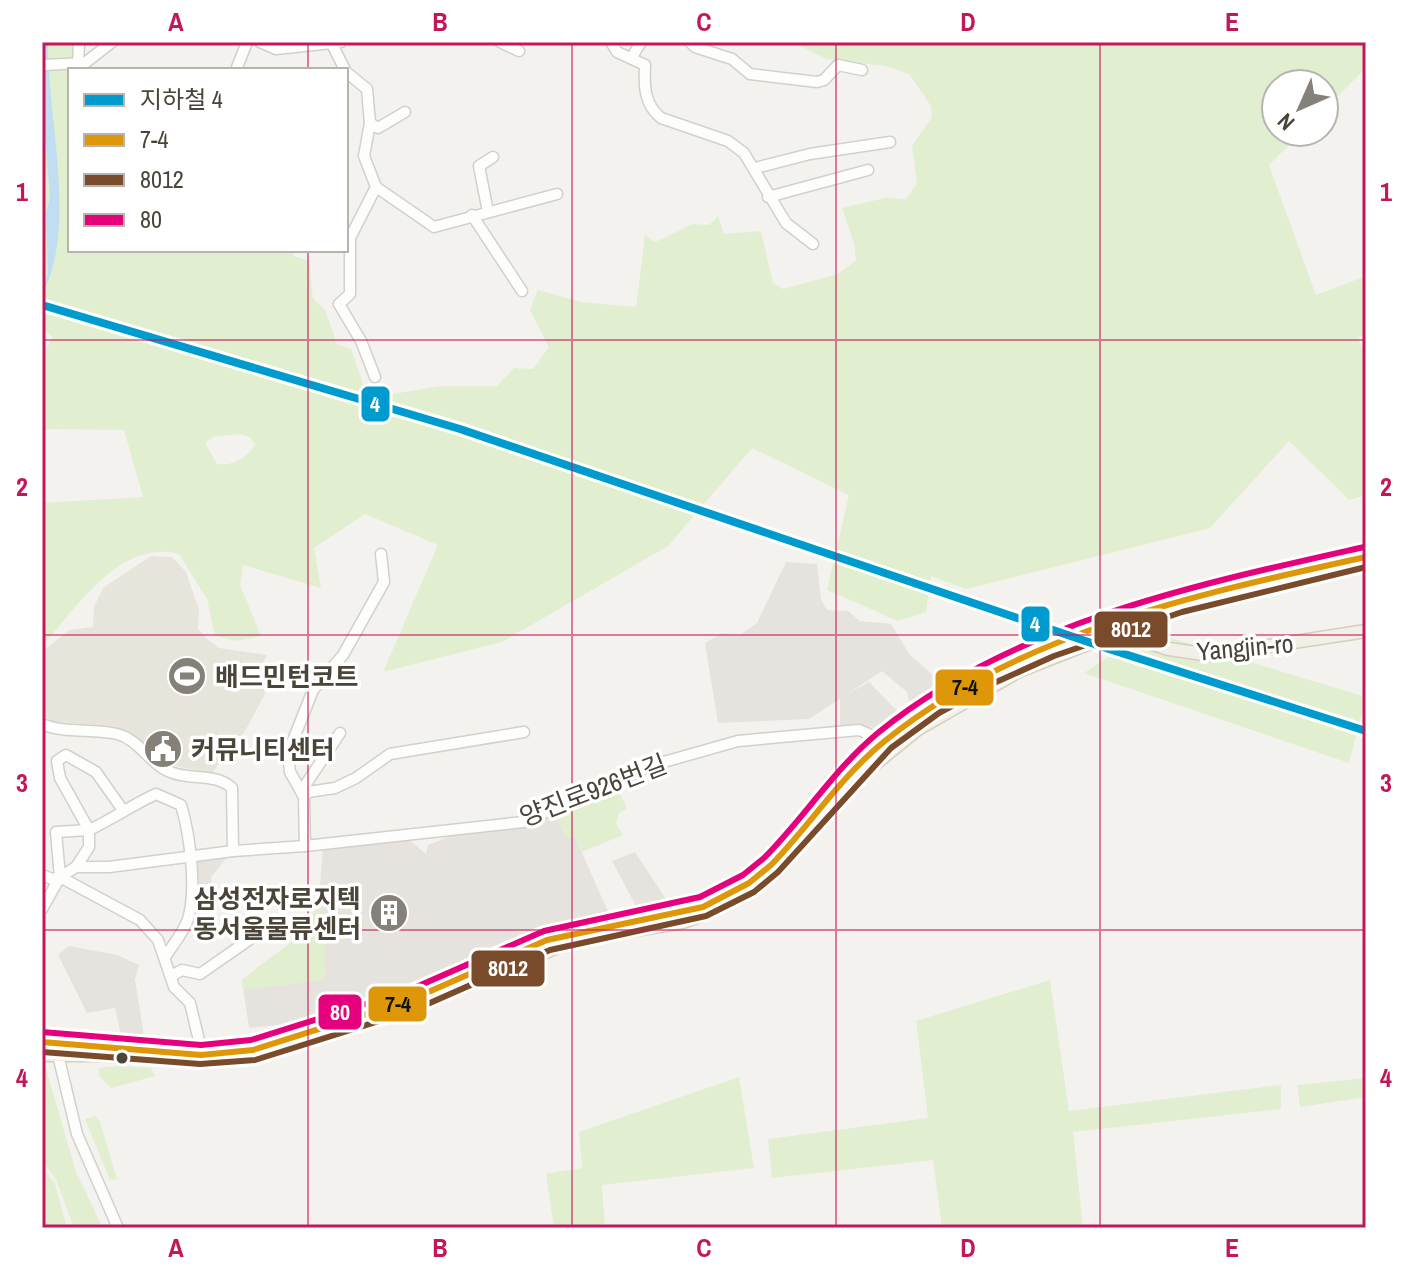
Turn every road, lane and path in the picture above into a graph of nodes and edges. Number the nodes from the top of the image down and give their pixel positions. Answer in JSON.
{"nodes":[{"id":1,"x":79,"y":42,"type":"edge"},
{"id":2,"x":112,"y":42,"type":"edge"},
{"id":3,"x":247,"y":42,"type":"edge"},
{"id":4,"x":260,"y":42,"type":"edge"},
{"id":5,"x":500,"y":42,"type":"edge"},
{"id":6,"x":611,"y":42,"type":"edge"},
{"id":7,"x":641,"y":42,"type":"edge"},
{"id":8,"x":690,"y":42,"type":"edge"},
{"id":9,"x":337,"y":43,"type":"edge"},
{"id":10,"x":519,"y":51,"type":"dead end"},
{"id":11,"x":632,"y":57,"type":"junction"},
{"id":12,"x":42,"y":65,"type":"edge"},
{"id":13,"x":76,"y":66,"type":"edge"},
{"id":14,"x":237,"y":68,"type":"edge"},
{"id":15,"x":345,"y":68,"type":"edge"},
{"id":16,"x":862,"y":70,"type":"dead end"},
{"id":17,"x":348,"y":73,"type":"edge"},
{"id":18,"x":405,"y":112,"type":"dead end"},
{"id":19,"x":370,"y":123,"type":"junction"},
{"id":20,"x":890,"y":142,"type":"dead end"},
{"id":21,"x":493,"y":157,"type":"dead end"},
{"id":22,"x":755,"y":168,"type":"junction"},
{"id":23,"x":868,"y":170,"type":"dead end"},
{"id":24,"x":376,"y":187,"type":"junction"},
{"id":25,"x":557,"y":194,"type":"dead end"},
{"id":26,"x":768,"y":197,"type":"junction"},
{"id":27,"x":488,"y":212,"type":"junction"},
{"id":28,"x":472,"y":215,"type":"junction"},
{"id":29,"x":813,"y":244,"type":"dead end"},
{"id":30,"x":522,"y":291,"type":"dead end"},
{"id":31,"x":375,"y":377,"type":"dead end"},
{"id":32,"x":381,"y":554,"type":"dead end"},
{"id":33,"x":1267,"y":579,"type":"dead end"},
{"id":34,"x":1366,"y":624,"type":"edge"},
{"id":35,"x":1110,"y":627,"type":"junction"},
{"id":36,"x":1366,"y":631,"type":"edge"},
{"id":37,"x":42,"y":724,"type":"edge"},
{"id":38,"x":524,"y":732,"type":"dead end"},
{"id":39,"x":340,"y":733,"type":"dead end"},
{"id":40,"x":890,"y":743,"type":"junction"},
{"id":41,"x":304,"y":797,"type":"junction"},
{"id":42,"x":122,"y":809,"type":"junction"},
{"id":43,"x":89,"y":830,"type":"junction"},
{"id":44,"x":305,"y":846,"type":"junction"},
{"id":45,"x":233,"y":851,"type":"junction"},
{"id":46,"x":190,"y":856,"type":"junction"},
{"id":47,"x":76,"y":867,"type":"junction"},
{"id":48,"x":42,"y":875,"type":"edge"},
{"id":49,"x":60,"y":877,"type":"junction"},
{"id":50,"x":42,"y":909,"type":"edge"},
{"id":51,"x":266,"y":928,"type":"dead end"},
{"id":52,"x":165,"y":957,"type":"junction"},
{"id":53,"x":171,"y":976,"type":"junction"},
{"id":54,"x":43,"y":1045,"type":"edge"},
{"id":55,"x":202,"y":1053,"type":"junction"},
{"id":56,"x":58,"y":1055,"type":"junction"},
{"id":57,"x":118,"y":1228,"type":"edge"}],
"edges":[{"from":1,"to":13,"type":"street"},
{"from":2,"to":13,"type":"street"},
{"from":3,"to":14,"type":"street"},
{"from":4,"to":9,"type":"street"},
{"from":5,"to":10,"type":"street"},
{"from":6,"to":11,"type":"street"},
{"from":7,"to":11,"type":"street"},
{"from":8,"to":16,"type":"street"},
{"from":9,"to":15,"type":"street"},
{"from":11,"to":22,"type":"street"},
{"from":12,"to":13,"type":"street"},
{"from":17,"to":19,"type":"street"},
{"from":18,"to":19,"type":"street"},
{"from":19,"to":24,"type":"street"},
{"from":20,"to":22,"type":"street"},
{"from":21,"to":27,"type":"street"},
{"from":22,"to":26,"type":"street"},
{"from":23,"to":26,"type":"street"},
{"from":24,"to":28,"type":"street"},
{"from":24,"to":31,"type":"street"},
{"from":25,"to":27,"type":"street"},
{"from":26,"to":29,"type":"street"},
{"from":27,"to":28,"type":"street"},
{"from":28,"to":30,"type":"street"},
{"from":32,"to":41,"type":"street"},
{"from":33,"to":35,"type":"main road","name":"Yangjin-ro"},
{"from":34,"to":35,"type":"main road","name":"Yangjin-ro"},
{"from":35,"to":40,"type":"main road","name":"Yangjin-ro"},
{"from":36,"to":40,"type":"main road","name":"Yangjin-ro"},
{"from":37,"to":45,"type":"street"},
{"from":38,"to":41,"type":"street"},
{"from":39,"to":41,"type":"street"},
{"from":40,"to":44,"type":"street","name":"양진로926번길"},
{"from":40,"to":55,"type":"main road","name":"Yangjin-ro"},
{"from":40,"to":56,"type":"main road","name":"Yangjin-ro"},
{"from":41,"to":44,"type":"street"},
{"from":42,"to":43,"type":"street"},
{"from":42,"to":43,"type":"street"},
{"from":42,"to":46,"type":"street"},
{"from":43,"to":47,"type":"street"},
{"from":43,"to":49,"type":"street"},
{"from":44,"to":45,"type":"street","name":"양진로926번길"},
{"from":45,"to":46,"type":"street","name":"양진로926번길"},
{"from":46,"to":47,"type":"street","name":"양진로926번길"},
{"from":46,"to":52,"type":"street"},
{"from":47,"to":49,"type":"street"},
{"from":48,"to":49,"type":"street"},
{"from":49,"to":50,"type":"street"},
{"from":49,"to":52,"type":"street"},
{"from":51,"to":53,"type":"street"},
{"from":52,"to":53,"type":"street"},
{"from":53,"to":55,"type":"street"},
{"from":54,"to":55,"type":"main road","name":"Yangjin-ro"},
{"from":54,"to":56,"type":"main road","name":"Yangjin-ro"},
{"from":56,"to":57,"type":"street"}]}
